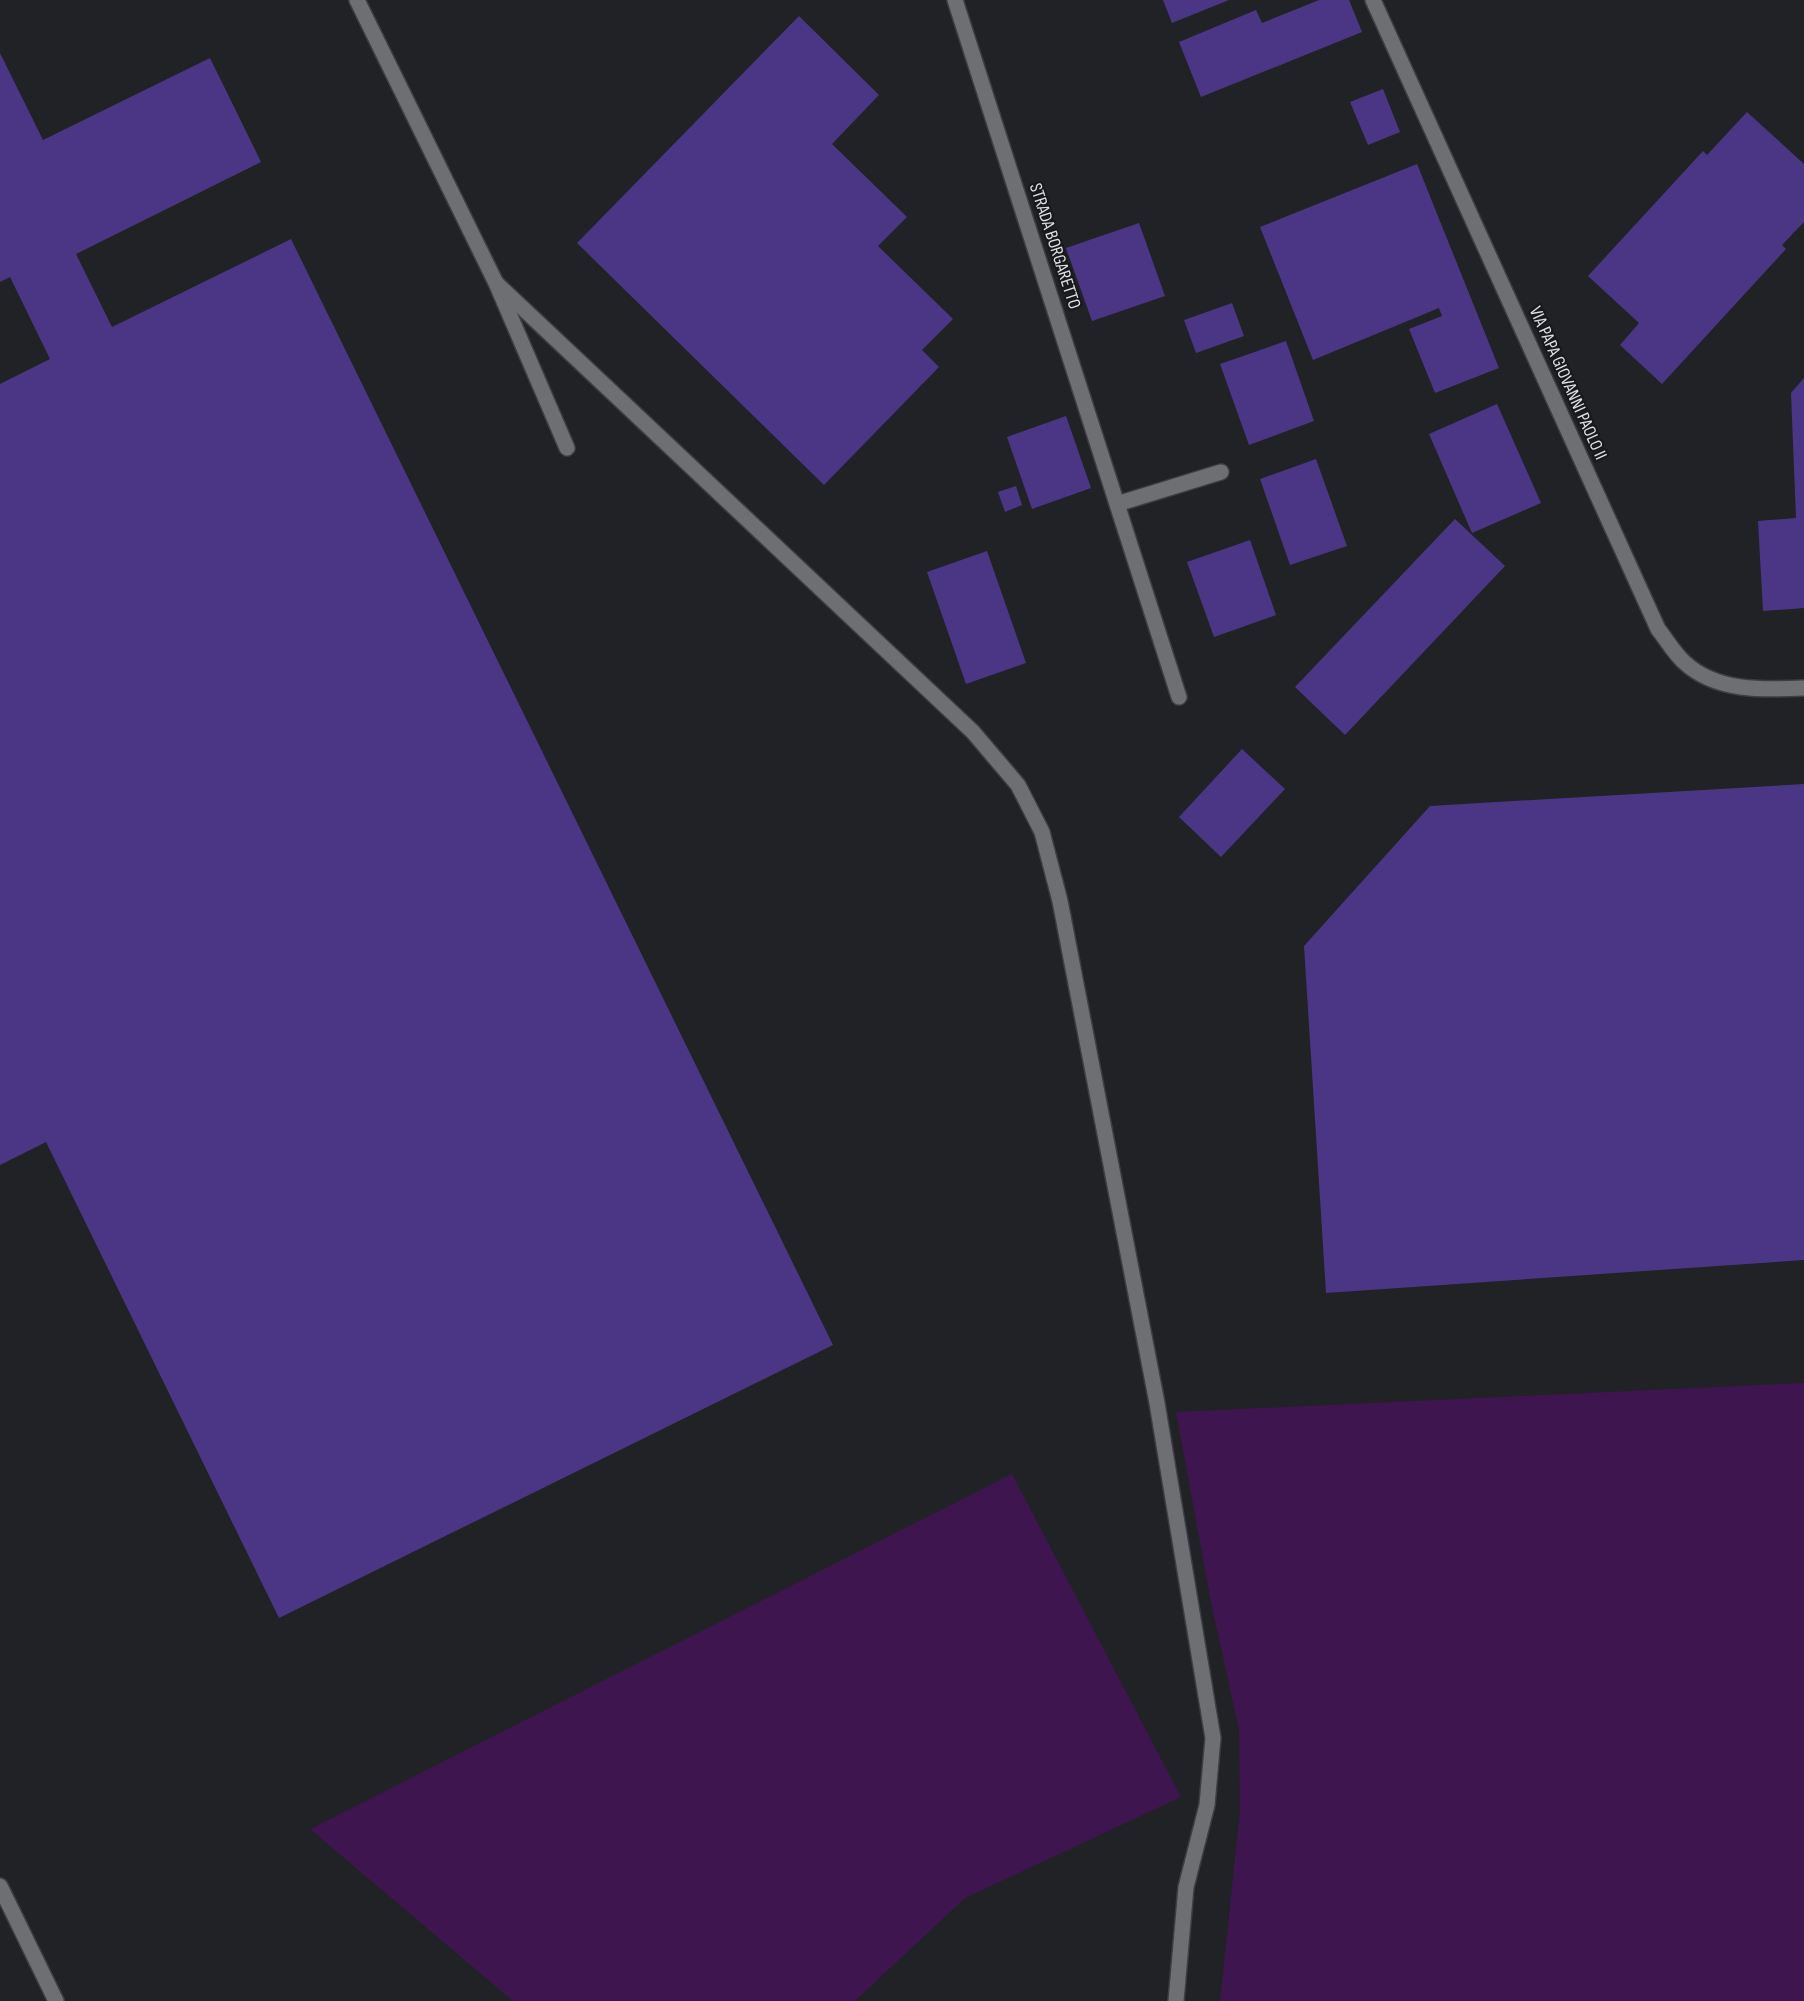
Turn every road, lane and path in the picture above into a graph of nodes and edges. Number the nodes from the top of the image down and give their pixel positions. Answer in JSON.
{"nodes":[{"id":1,"x":357,"y":0,"type":"edge"},
{"id":2,"x":956,"y":0,"type":"edge"},
{"id":3,"x":1373,"y":0,"type":"edge"},
{"id":4,"x":496,"y":283,"type":"junction"},
{"id":5,"x":567,"y":448,"type":"dead end"},
{"id":6,"x":1221,"y":472,"type":"dead end"},
{"id":7,"x":1117,"y":504,"type":"junction"},
{"id":8,"x":1804,"y":688,"type":"edge"},
{"id":9,"x":1179,"y":697,"type":"dead end"},
{"id":10,"x":0,"y":1886,"type":"edge"},
{"id":11,"x":56,"y":2001,"type":"edge"},
{"id":12,"x":1176,"y":2001,"type":"edge"}],
"edges":[{"from":1,"to":4,"type":"street"},
{"from":2,"to":7,"type":"street","name":"STRADA BORGARETTO"},
{"from":3,"to":8,"type":"street","name":"VIA PAPA GIOVANNI PAOLO II"},
{"from":4,"to":5,"type":"street"},
{"from":4,"to":12,"type":"street"},
{"from":6,"to":7,"type":"street"},
{"from":7,"to":9,"type":"street","name":"STRADA BORGARETTO"},
{"from":10,"to":11,"type":"street"}]}
